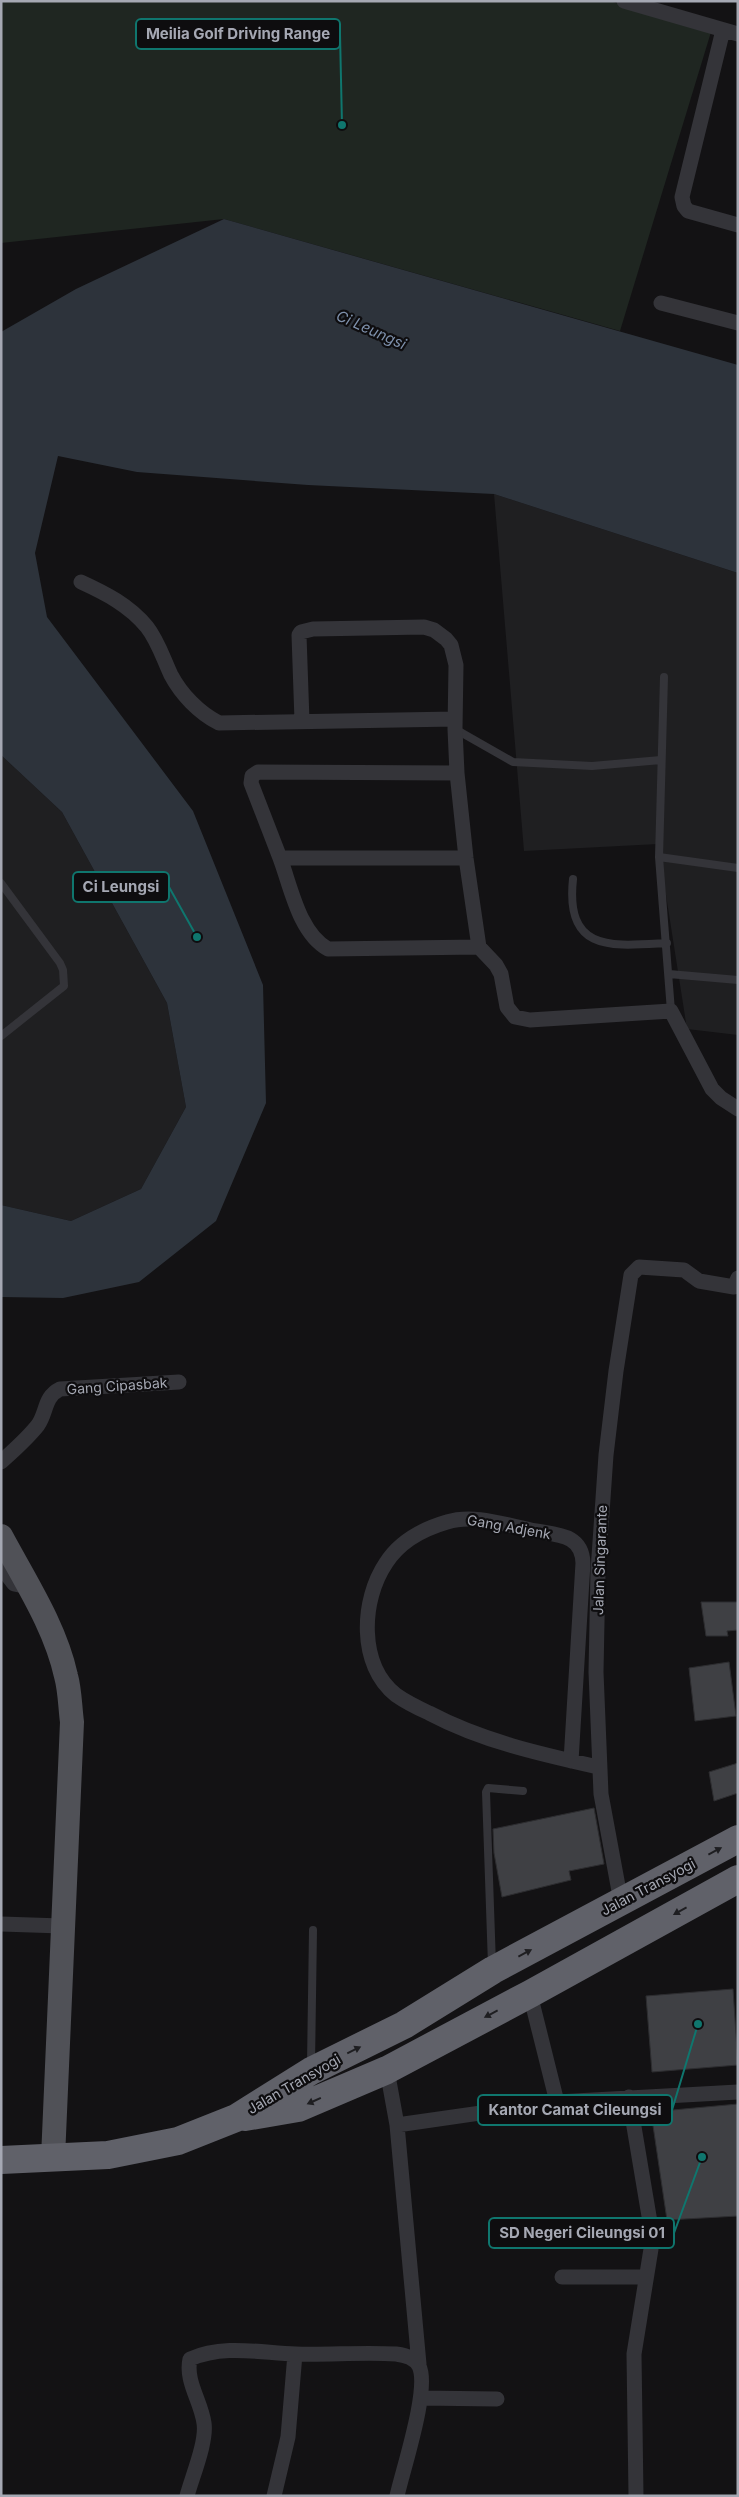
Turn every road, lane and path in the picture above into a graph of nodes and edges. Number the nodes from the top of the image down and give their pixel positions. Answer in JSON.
{"nodes":[{"id":1,"x":624,"y":1,"type":"edge"},
{"id":2,"x":723,"y":30,"type":"junction"},
{"id":3,"x":738,"y":34,"type":"edge"},
{"id":4,"x":738,"y":225,"type":"edge"},
{"id":5,"x":661,"y":303,"type":"dead end"},
{"id":6,"x":738,"y":324,"type":"edge"},
{"id":7,"x":81,"y":582,"type":"dead end"},
{"id":8,"x":664,"y":677,"type":"dead end"},
{"id":9,"x":302,"y":721,"type":"junction"},
{"id":10,"x":455,"y":724,"type":"junction"},
{"id":11,"x":661,"y":760,"type":"junction"},
{"id":12,"x":457,"y":772,"type":"junction"},
{"id":13,"x":659,"y":857,"type":"junction"},
{"id":14,"x":280,"y":858,"type":"junction"},
{"id":15,"x":466,"y":858,"type":"junction"},
{"id":16,"x":738,"y":868,"type":"edge"},
{"id":17,"x":572,"y":879,"type":"dead end"},
{"id":18,"x":1,"y":883,"type":"edge"},
{"id":19,"x":667,"y":943,"type":"junction"},
{"id":20,"x":479,"y":947,"type":"junction"},
{"id":21,"x":669,"y":974,"type":"junction"},
{"id":22,"x":738,"y":980,"type":"edge"},
{"id":23,"x":671,"y":1011,"type":"junction"},
{"id":24,"x":1,"y":1036,"type":"edge"},
{"id":25,"x":738,"y":1109,"type":"edge"},
{"id":26,"x":738,"y":1278,"type":"edge"},
{"id":27,"x":179,"y":1382,"type":"dead end"},
{"id":28,"x":1,"y":1462,"type":"edge"},
{"id":29,"x":1,"y":1536,"type":"edge"},
{"id":30,"x":1,"y":1567,"type":"edge"},
{"id":31,"x":29,"y":1587,"type":"junction"},
{"id":32,"x":571,"y":1761,"type":"junction"},
{"id":33,"x":598,"y":1767,"type":"junction"},
{"id":34,"x":523,"y":1791,"type":"dead end"},
{"id":35,"x":738,"y":1839,"type":"edge"},
{"id":36,"x":738,"y":1879,"type":"edge"},
{"id":37,"x":621,"y":1902,"type":"junction"},
{"id":38,"x":1,"y":1924,"type":"edge"},
{"id":39,"x":62,"y":1926,"type":"junction"},
{"id":40,"x":312,"y":1930,"type":"dead end"},
{"id":41,"x":493,"y":1970,"type":"junction"},
{"id":42,"x":530,"y":1994,"type":"junction"},
{"id":43,"x":387,"y":2070,"type":"junction"},
{"id":44,"x":311,"y":2071,"type":"junction"},
{"id":45,"x":738,"y":2092,"type":"edge"},
{"id":46,"x":629,"y":2097,"type":"junction"},
{"id":47,"x":557,"y":2102,"type":"junction"},
{"id":48,"x":236,"y":2118,"type":"junction"},
{"id":49,"x":396,"y":2125,"type":"junction"},
{"id":50,"x":53,"y":2158,"type":"junction"},
{"id":51,"x":1,"y":2160,"type":"edge"},
{"id":52,"x":646,"y":2277,"type":"junction"},
{"id":53,"x":562,"y":2278,"type":"dead end"},
{"id":54,"x":295,"y":2354,"type":"junction"},
{"id":55,"x":418,"y":2364,"type":"junction"},
{"id":56,"x":421,"y":2398,"type":"junction"},
{"id":57,"x":497,"y":2399,"type":"dead end"},
{"id":58,"x":187,"y":2496,"type":"edge"},
{"id":59,"x":274,"y":2496,"type":"edge"},
{"id":60,"x":397,"y":2496,"type":"edge"},
{"id":61,"x":636,"y":2496,"type":"edge"}],
"edges":[{"from":1,"to":2,"type":"street"},
{"from":2,"to":3,"type":"street"},
{"from":2,"to":4,"type":"street"},
{"from":5,"to":6,"type":"street"},
{"from":7,"to":9,"type":"street"},
{"from":8,"to":11,"type":"lane"},
{"from":9,"to":10,"type":"street"},
{"from":9,"to":10,"type":"street"},
{"from":10,"to":11,"type":"lane"},
{"from":10,"to":12,"type":"street"},
{"from":11,"to":13,"type":"lane"},
{"from":12,"to":14,"type":"street"},
{"from":12,"to":15,"type":"street"},
{"from":13,"to":16,"type":"lane"},
{"from":13,"to":19,"type":"lane"},
{"from":14,"to":15,"type":"street"},
{"from":14,"to":20,"type":"street"},
{"from":15,"to":20,"type":"street"},
{"from":17,"to":19,"type":"lane"},
{"from":18,"to":24,"type":"lane"},
{"from":19,"to":21,"type":"lane"},
{"from":20,"to":23,"type":"street"},
{"from":21,"to":22,"type":"lane"},
{"from":21,"to":23,"type":"lane"},
{"from":23,"to":25,"type":"street"},
{"from":26,"to":33,"type":"street","name":"Jalan Singarante"},
{"from":27,"to":28,"type":"street","name":"Gang Cipasbak"},
{"from":29,"to":31,"type":"main road"},
{"from":30,"to":31,"type":"street"},
{"from":31,"to":39,"type":"main road"},
{"from":32,"to":32,"type":"street","name":"Gang Adjenk"},
{"from":32,"to":33,"type":"street","name":"Gang Adjenk"},
{"from":33,"to":37,"type":"street","name":"Jalan Singarante"},
{"from":34,"to":41,"type":"lane"},
{"from":37,"to":35,"type":"highway","name":"Jalan Transyogi","one_way":true},
{"from":36,"to":42,"type":"highway","name":"Jalan Transyogi","one_way":true},
{"from":41,"to":37,"type":"highway","name":"Jalan Transyogi","one_way":true},
{"from":38,"to":39,"type":"street"},
{"from":39,"to":50,"type":"main road"},
{"from":40,"to":44,"type":"lane"},
{"from":44,"to":41,"type":"highway","name":"Jalan Transyogi","one_way":true},
{"from":42,"to":43,"type":"highway","name":"Jalan Transyogi","one_way":true},
{"from":42,"to":47,"type":"street"},
{"from":43,"to":48,"type":"highway","name":"Jalan Transyogi","one_way":true},
{"from":43,"to":49,"type":"street"},
{"from":44,"to":48,"type":"highway","name":"Jalan Transyogi"},
{"from":45,"to":46,"type":"street"},
{"from":46,"to":47,"type":"street"},
{"from":46,"to":52,"type":"street"},
{"from":47,"to":49,"type":"street"},
{"from":48,"to":50,"type":"highway"},
{"from":49,"to":55,"type":"street"},
{"from":50,"to":51,"type":"highway"},
{"from":52,"to":53,"type":"street"},
{"from":52,"to":61,"type":"street"},
{"from":54,"to":55,"type":"street"},
{"from":54,"to":58,"type":"street"},
{"from":54,"to":59,"type":"street"},
{"from":55,"to":56,"type":"street"},
{"from":56,"to":57,"type":"street"},
{"from":56,"to":60,"type":"street"}]}
